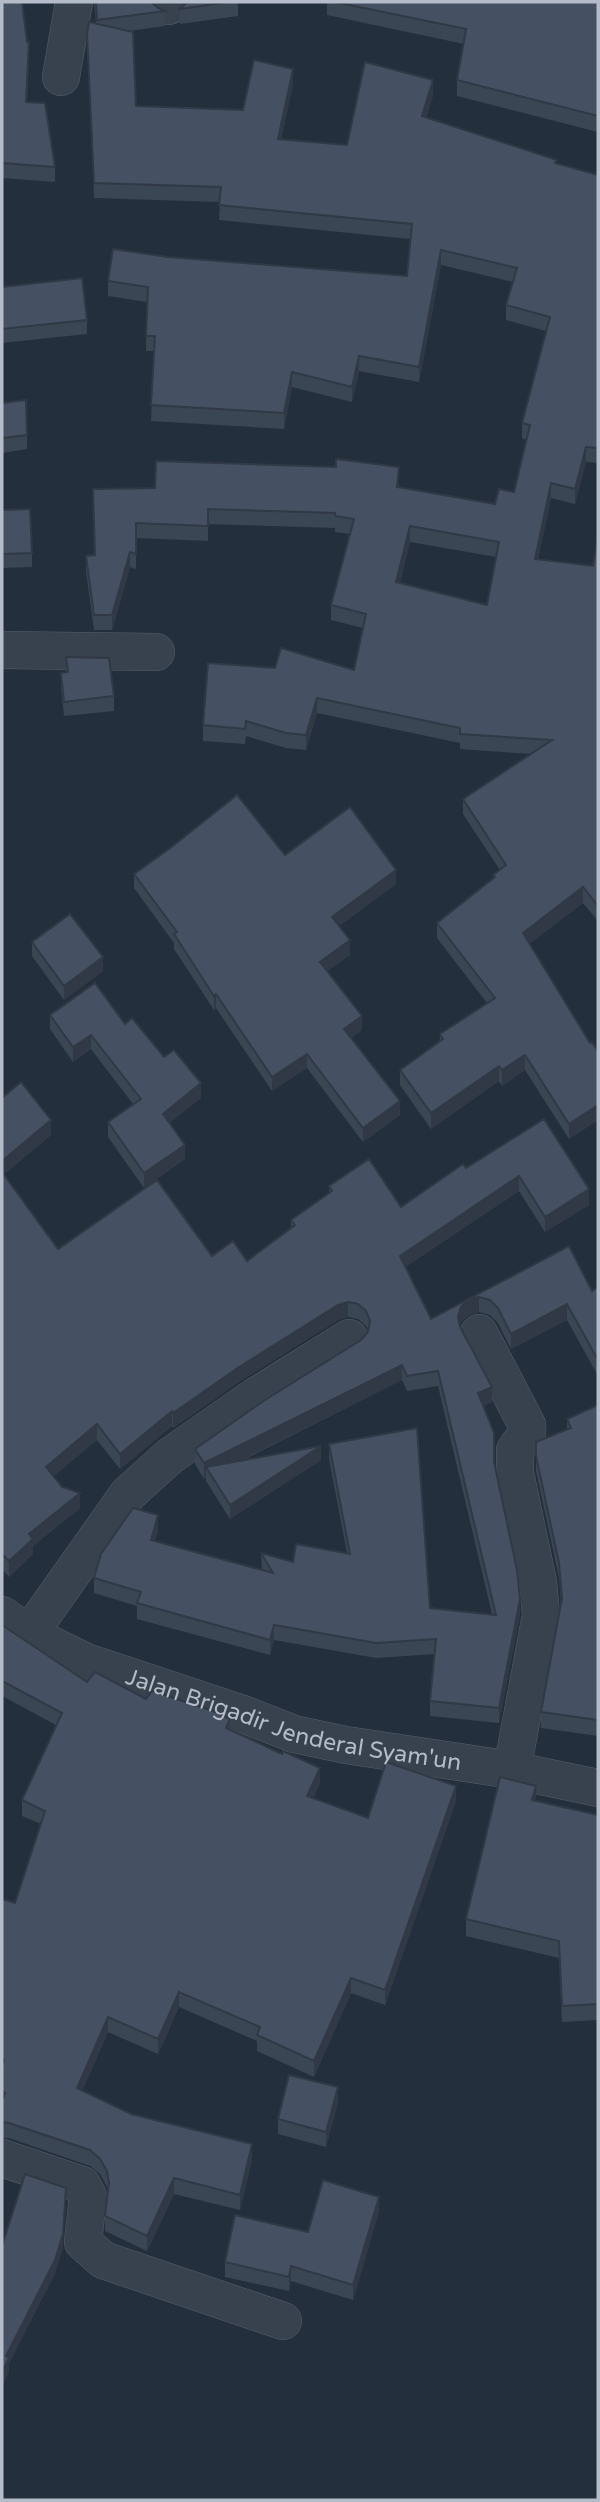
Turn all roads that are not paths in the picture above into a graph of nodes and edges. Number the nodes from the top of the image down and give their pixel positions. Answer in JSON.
{"nodes":[{"id":1,"x":74,"y":2,"type":"edge"},
{"id":2,"x":61,"y":77,"type":"dead end"},
{"id":3,"x":2,"y":650,"type":"edge"},
{"id":4,"x":156,"y":652,"type":"dead end"},
{"id":5,"x":479,"y":1333,"type":"dead end"},
{"id":6,"x":349,"y":1338,"type":"dead end"},
{"id":7,"x":15,"y":1625,"type":"edge"},
{"id":8,"x":512,"y":1770,"type":"junction"},
{"id":9,"x":598,"y":1788,"type":"edge"},
{"id":10,"x":2,"y":2158,"type":"edge"},
{"id":11,"x":283,"y":2321,"type":"dead end"}],
"edges":[{"from":1,"to":2,"type":"street"},
{"from":3,"to":4,"type":"street"},
{"from":5,"to":8,"type":"street"},
{"from":6,"to":7,"type":"street"},
{"from":7,"to":8,"type":"street","name":"Jalan Brigadir Jenderal Syam'un"},
{"from":8,"to":9,"type":"street","name":"Jalan Brigadir Jenderal Syam'un"},
{"from":10,"to":11,"type":"street"}]}
